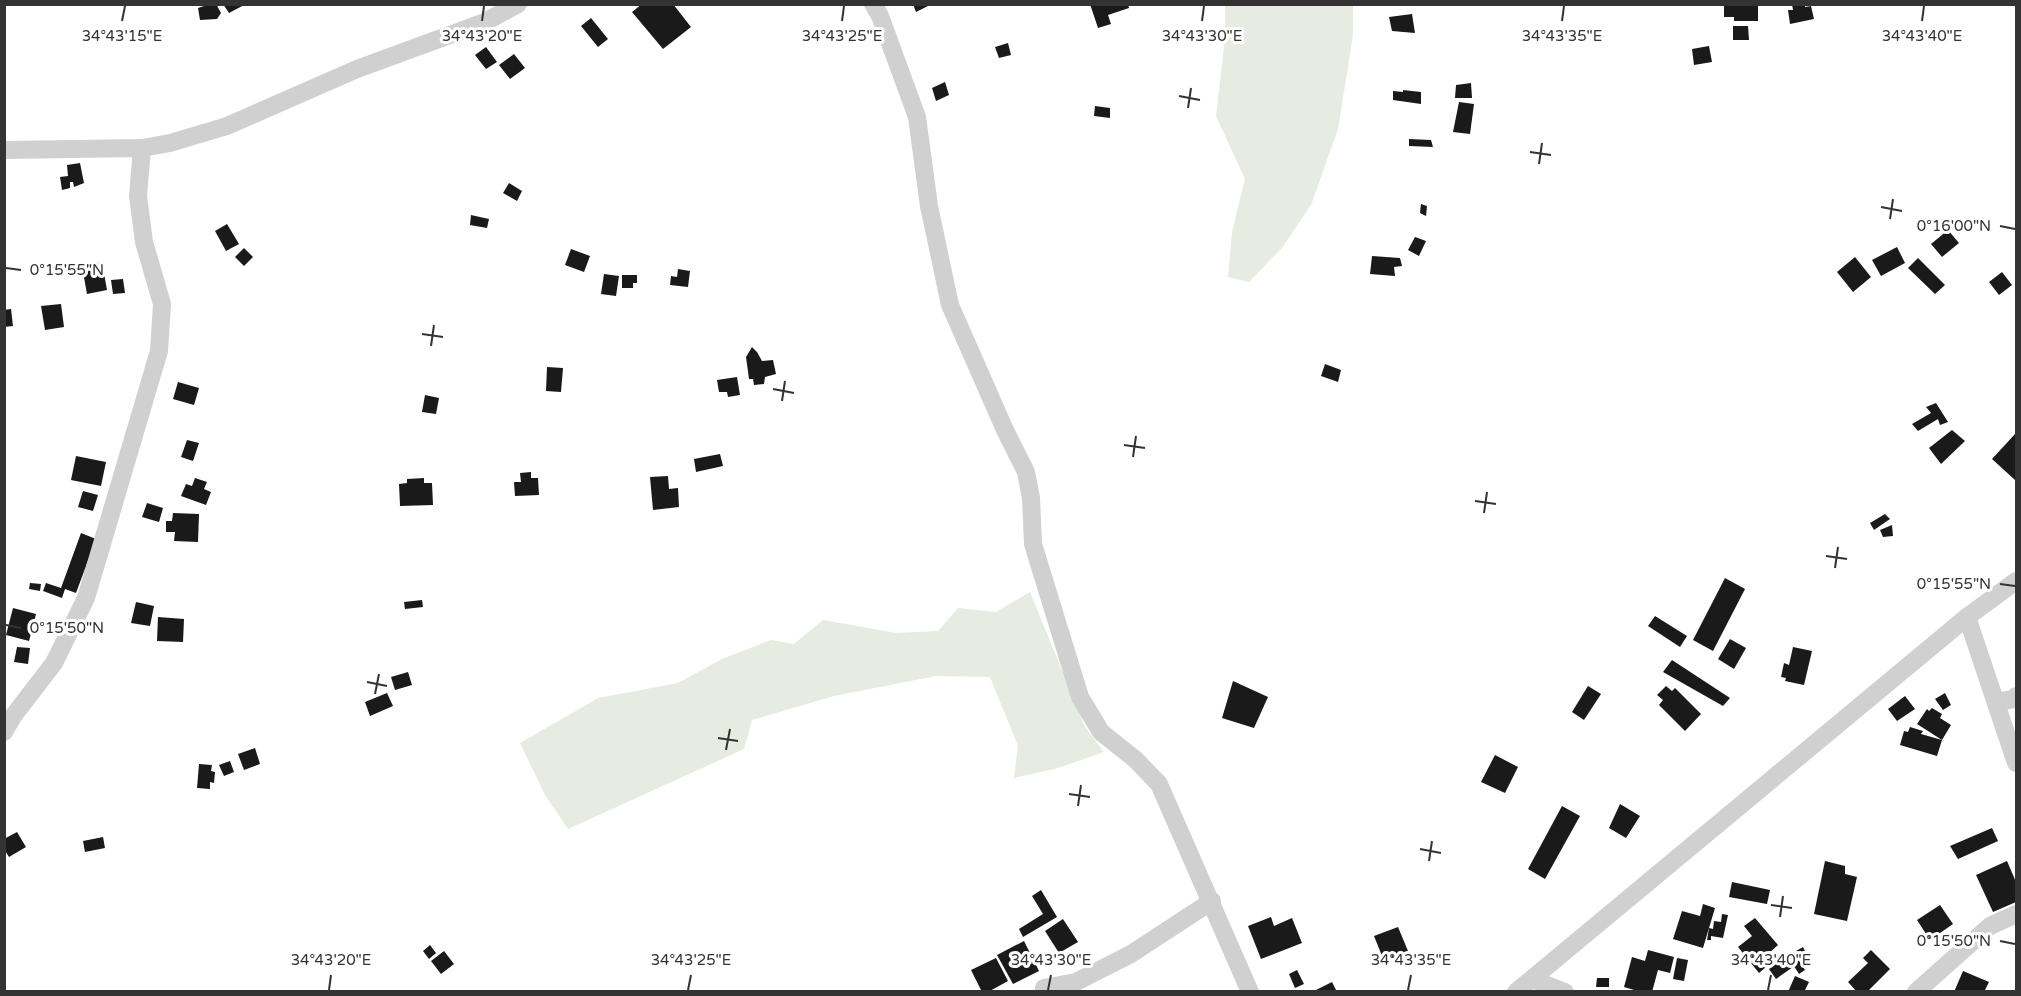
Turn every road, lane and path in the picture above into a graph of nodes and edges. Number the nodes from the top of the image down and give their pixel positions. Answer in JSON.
{"nodes":[{"id":1,"x":518,"y":4,"type":"edge"},
{"id":2,"x":873,"y":4,"type":"edge"},
{"id":3,"x":142,"y":148,"type":"junction"},
{"id":4,"x":4,"y":150,"type":"edge"},
{"id":5,"x":2016,"y":581,"type":"edge"},
{"id":6,"x":1967,"y":617,"type":"junction"},
{"id":7,"x":2016,"y":696,"type":"edge"},
{"id":8,"x":1996,"y":702,"type":"junction"},
{"id":9,"x":4,"y":732,"type":"edge"},
{"id":10,"x":2016,"y":763,"type":"edge"},
{"id":11,"x":1212,"y":901,"type":"junction"},
{"id":12,"x":2016,"y":914,"type":"edge"},
{"id":13,"x":1532,"y":979,"type":"junction"},
{"id":14,"x":1044,"y":988,"type":"dead end"},
{"id":15,"x":1250,"y":992,"type":"edge"},
{"id":16,"x":1516,"y":992,"type":"edge"},
{"id":17,"x":1565,"y":992,"type":"edge"},
{"id":18,"x":1916,"y":992,"type":"edge"}],
"edges":[{"from":1,"to":3,"type":"street"},
{"from":2,"to":11,"type":"street"},
{"from":3,"to":4,"type":"street"},
{"from":3,"to":9,"type":"street"},
{"from":5,"to":6,"type":"street"},
{"from":6,"to":8,"type":"street"},
{"from":6,"to":13,"type":"street"},
{"from":7,"to":8,"type":"street"},
{"from":8,"to":10,"type":"street"},
{"from":11,"to":14,"type":"street"},
{"from":11,"to":15,"type":"street"},
{"from":12,"to":18,"type":"street"},
{"from":13,"to":16,"type":"street"},
{"from":13,"to":17,"type":"street"}]}
